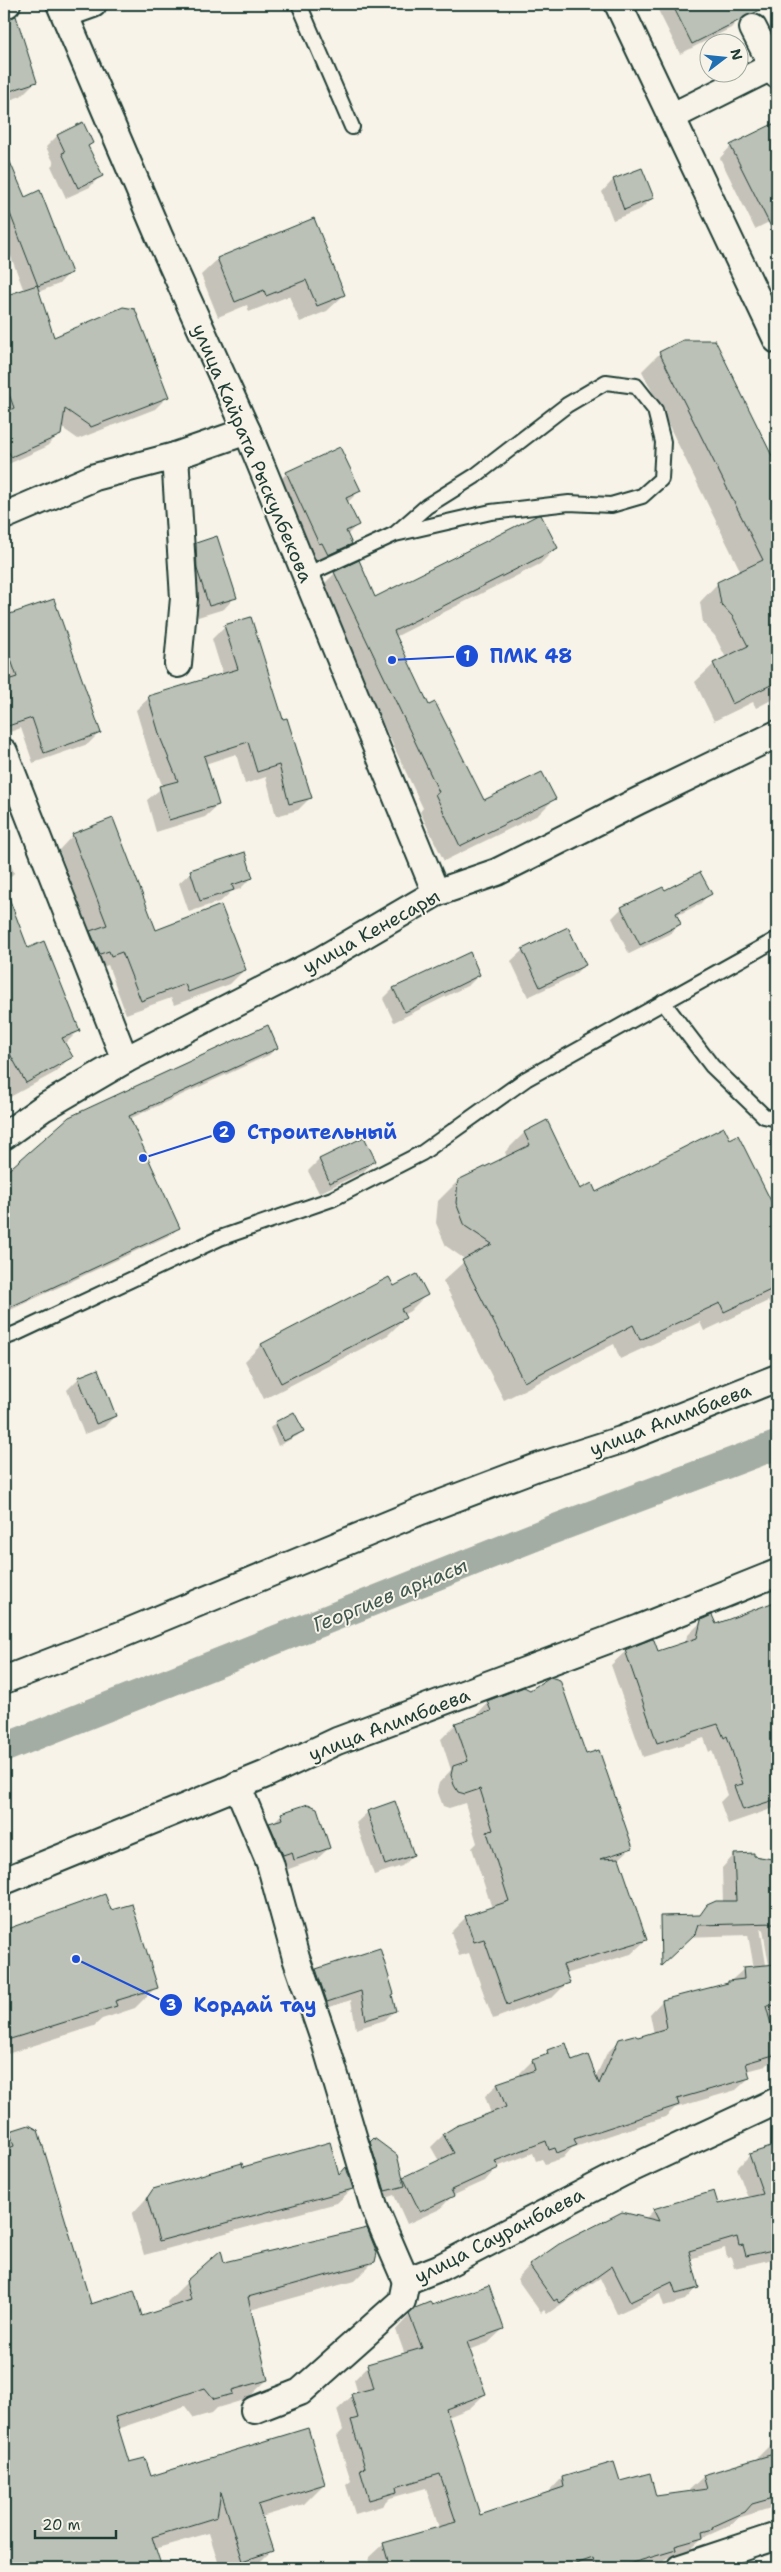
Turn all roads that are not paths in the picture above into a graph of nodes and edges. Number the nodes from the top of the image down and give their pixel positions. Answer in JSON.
{"nodes":[{"id":1,"x":93,"y":4,"type":"edge"},
{"id":2,"x":299,"y":4,"type":"edge"},
{"id":3,"x":618,"y":4,"type":"edge"},
{"id":4,"x":62,"y":9,"type":"edge"},
{"id":5,"x":753,"y":28,"type":"dead end"},
{"id":6,"x":775,"y":71,"type":"edge"},
{"id":7,"x":673,"y":116,"type":"junction"},
{"id":8,"x":352,"y":127,"type":"dead end"},
{"id":9,"x":777,"y":340,"type":"edge"},
{"id":10,"x":247,"y":431,"type":"junction"},
{"id":11,"x":175,"y":456,"type":"junction"},
{"id":12,"x":4,"y":516,"type":"edge"},
{"id":13,"x":395,"y":534,"type":"junction"},
{"id":14,"x":306,"y":575,"type":"junction"},
{"id":15,"x":178,"y":664,"type":"dead end"},
{"id":16,"x":777,"y":734,"type":"edge"},
{"id":17,"x":4,"y":752,"type":"edge"},
{"id":18,"x":436,"y":893,"type":"junction"},
{"id":19,"x":777,"y":939,"type":"edge"},
{"id":20,"x":663,"y":1002,"type":"junction"},
{"id":21,"x":125,"y":1060,"type":"junction"},
{"id":22,"x":777,"y":1119,"type":"edge"},
{"id":23,"x":4,"y":1136,"type":"edge"},
{"id":24,"x":4,"y":1338,"type":"edge"},
{"id":25,"x":777,"y":1378,"type":"edge"},
{"id":26,"x":777,"y":1572,"type":"edge"},
{"id":27,"x":4,"y":1680,"type":"edge"},
{"id":28,"x":237,"y":1785,"type":"junction"},
{"id":29,"x":4,"y":1881,"type":"edge"},
{"id":30,"x":777,"y":2101,"type":"edge"},
{"id":31,"x":406,"y":2281,"type":"junction"},
{"id":32,"x":254,"y":2410,"type":"dead end"},
{"id":33,"x":777,"y":2536,"type":"edge"},
{"id":34,"x":680,"y":2568,"type":"edge"}],
"edges":[{"from":1,"to":4,"type":"street","name":"улица Кайрата Рыскулбекова"},
{"from":2,"to":8,"type":"lane"},
{"from":3,"to":7,"type":"street"},
{"from":4,"to":10,"type":"street","name":"улица Кайрата Рыскулбекова"},
{"from":5,"to":6,"type":"street"},
{"from":6,"to":7,"type":"street"},
{"from":7,"to":9,"type":"street"},
{"from":10,"to":11,"type":"street"},
{"from":10,"to":14,"type":"street","name":"улица Кайрата Рыскулбекова"},
{"from":11,"to":12,"type":"street"},
{"from":11,"to":15,"type":"street"},
{"from":13,"to":13,"type":"lane"},
{"from":13,"to":14,"type":"lane"},
{"from":14,"to":18,"type":"street","name":"улица Кайрата Рыскулбекова"},
{"from":16,"to":18,"type":"street","name":"улица Кенесары"},
{"from":17,"to":21,"type":"street"},
{"from":18,"to":21,"type":"street","name":"улица Кенесары"},
{"from":19,"to":20,"type":"lane"},
{"from":20,"to":22,"type":"lane"},
{"from":20,"to":24,"type":"lane"},
{"from":21,"to":23,"type":"street","name":"улица Кенесары"},
{"from":25,"to":27,"type":"street","name":"улица Алимбаева"},
{"from":26,"to":28,"type":"street","name":"улица Алимбаева"},
{"from":28,"to":29,"type":"street","name":"улица Алимбаева"},
{"from":28,"to":31,"type":"street"},
{"from":30,"to":31,"type":"street","name":"улица Сауранбаева"},
{"from":31,"to":32,"type":"street","name":"улица Сауранбаева"},
{"from":33,"to":34,"type":"street"}]}
